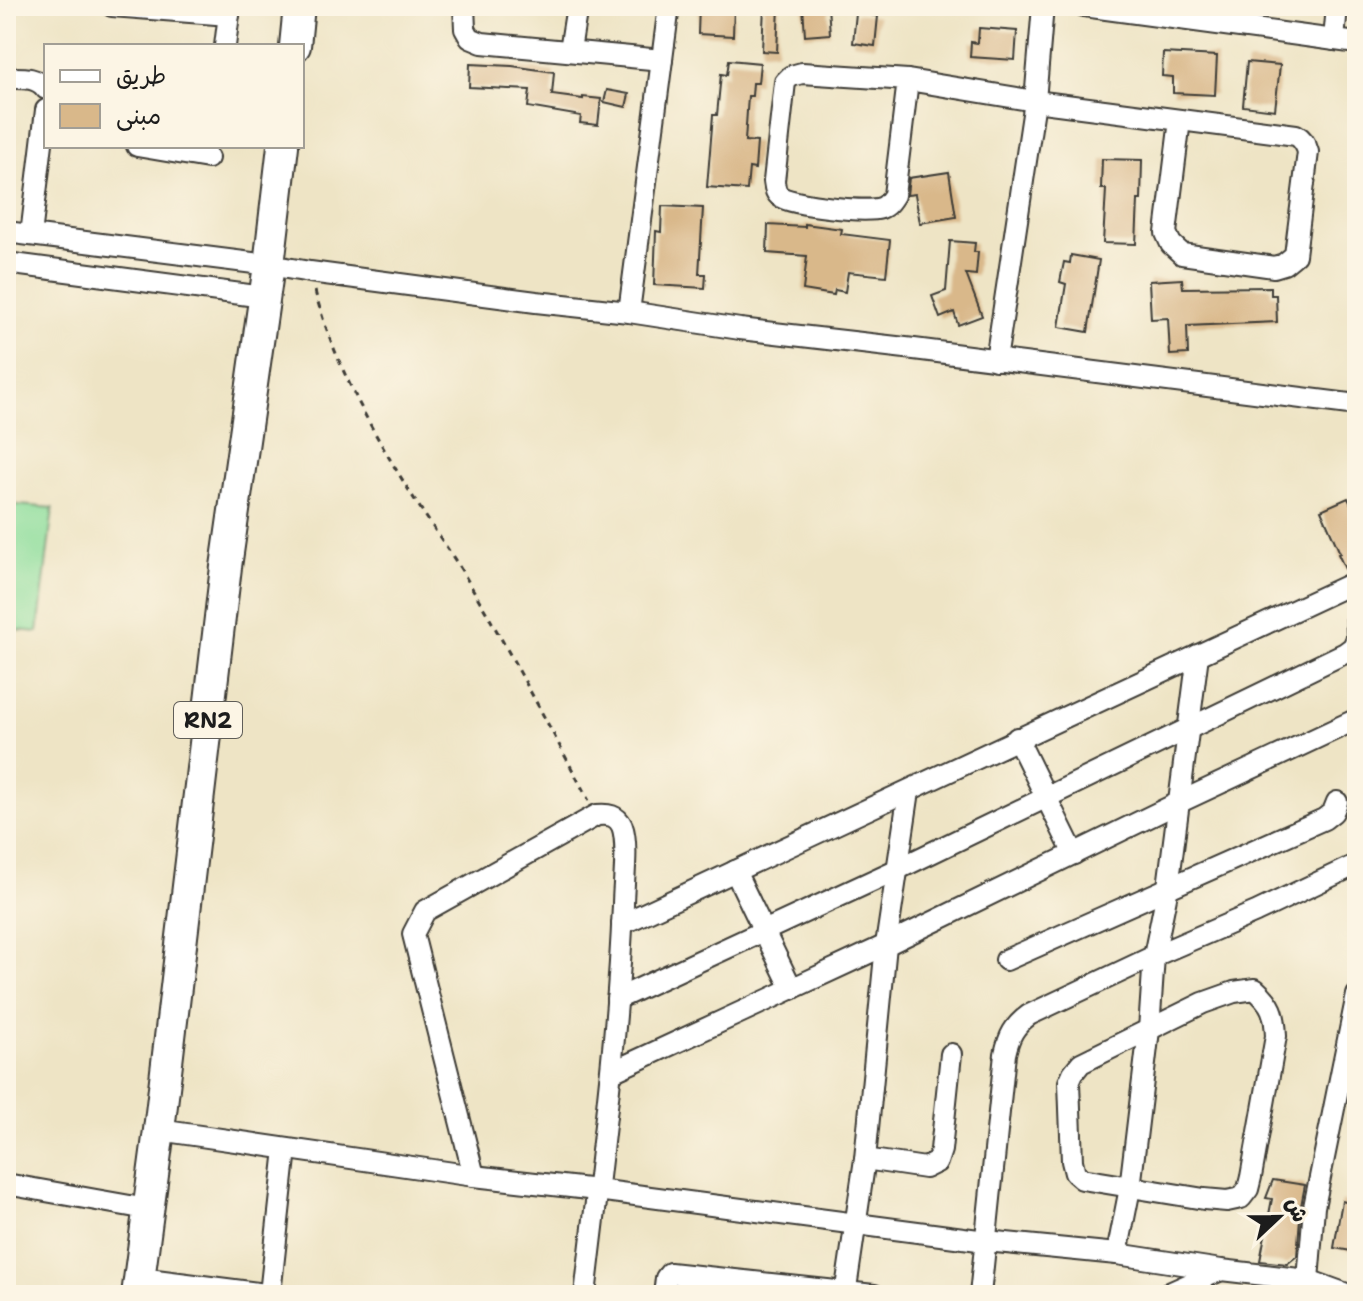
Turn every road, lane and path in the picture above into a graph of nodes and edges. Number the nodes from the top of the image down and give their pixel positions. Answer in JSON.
{"nodes":[{"id":1,"x":112,"y":6,"type":"edge"},
{"id":2,"x":299,"y":6,"type":"edge"},
{"id":3,"x":464,"y":6,"type":"edge"},
{"id":4,"x":577,"y":6,"type":"edge"},
{"id":5,"x":669,"y":6,"type":"edge"},
{"id":6,"x":1043,"y":6,"type":"edge"},
{"id":7,"x":1084,"y":6,"type":"edge"},
{"id":8,"x":1337,"y":6,"type":"edge"},
{"id":9,"x":1145,"y":10,"type":"edge"},
{"id":10,"x":230,"y":11,"type":"edge"},
{"id":11,"x":1232,"y":16,"type":"edge"},
{"id":12,"x":1334,"y":40,"type":"junction"},
{"id":13,"x":1357,"y":43,"type":"edge"},
{"id":14,"x":225,"y":44,"type":"edge"},
{"id":15,"x":295,"y":44,"type":"edge"},
{"id":16,"x":570,"y":50,"type":"junction"},
{"id":17,"x":662,"y":60,"type":"junction"},
{"id":18,"x":6,"y":78,"type":"edge"},
{"id":19,"x":908,"y":80,"type":"junction"},
{"id":20,"x":44,"y":87,"type":"edge"},
{"id":21,"x":1035,"y":101,"type":"junction"},
{"id":22,"x":1180,"y":120,"type":"junction"},
{"id":23,"x":44,"y":141,"type":"edge"},
{"id":24,"x":149,"y":148,"type":"edge"},
{"id":25,"x":283,"y":148,"type":"edge"},
{"id":26,"x":208,"y":158,"type":"edge"},
{"id":27,"x":6,"y":232,"type":"edge"},
{"id":28,"x":31,"y":235,"type":"junction"},
{"id":29,"x":6,"y":263,"type":"edge"},
{"id":30,"x":269,"y":265,"type":"junction"},
{"id":31,"x":310,"y":272,"type":"junction"},
{"id":32,"x":264,"y":297,"type":"junction"},
{"id":33,"x":629,"y":312,"type":"junction"},
{"id":34,"x":996,"y":360,"type":"junction"},
{"id":35,"x":1357,"y":405,"type":"edge"},
{"id":36,"x":1356,"y":581,"type":"edge"},
{"id":37,"x":1198,"y":655,"type":"junction"},
{"id":38,"x":1357,"y":719,"type":"edge"},
{"id":39,"x":1189,"y":729,"type":"junction"},
{"id":40,"x":1017,"y":738,"type":"junction"},
{"id":41,"x":909,"y":791,"type":"junction"},
{"id":42,"x":1046,"y":798,"type":"junction"},
{"id":43,"x":1180,"y":802,"type":"junction"},
{"id":44,"x":1337,"y":802,"type":"dead end"},
{"id":45,"x":597,"y":815,"type":"junction"},
{"id":46,"x":1074,"y":854,"type":"junction"},
{"id":47,"x":1357,"y":864,"type":"edge"},
{"id":48,"x":898,"y":869,"type":"junction"},
{"id":49,"x":735,"y":871,"type":"junction"},
{"id":50,"x":1168,"y":887,"type":"junction"},
{"id":51,"x":622,"y":924,"type":"junction"},
{"id":52,"x":764,"y":931,"type":"junction"},
{"id":53,"x":886,"y":945,"type":"junction"},
{"id":54,"x":1154,"y":956,"type":"junction"},
{"id":55,"x":1006,"y":960,"type":"dead end"},
{"id":56,"x":792,"y":989,"type":"junction"},
{"id":57,"x":1357,"y":995,"type":"edge"},
{"id":58,"x":617,"y":999,"type":"junction"},
{"id":59,"x":1149,"y":1030,"type":"junction"},
{"id":60,"x":951,"y":1054,"type":"dead end"},
{"id":61,"x":612,"y":1072,"type":"junction"},
{"id":62,"x":159,"y":1130,"type":"junction"},
{"id":63,"x":286,"y":1149,"type":"junction"},
{"id":64,"x":865,"y":1159,"type":"junction"},
{"id":65,"x":474,"y":1176,"type":"junction"},
{"id":66,"x":6,"y":1184,"type":"edge"},
{"id":67,"x":1130,"y":1188,"type":"junction"},
{"id":68,"x":597,"y":1190,"type":"junction"},
{"id":69,"x":147,"y":1209,"type":"junction"},
{"id":70,"x":855,"y":1223,"type":"junction"},
{"id":71,"x":986,"y":1241,"type":"junction"},
{"id":72,"x":1117,"y":1254,"type":"junction"},
{"id":73,"x":1221,"y":1270,"type":"junction"},
{"id":74,"x":138,"y":1286,"type":"edge"},
{"id":75,"x":1307,"y":1288,"type":"edge"},
{"id":76,"x":845,"y":1293,"type":"edge"},
{"id":77,"x":272,"y":1295,"type":"edge"},
{"id":78,"x":585,"y":1295,"type":"edge"},
{"id":79,"x":664,"y":1295,"type":"edge"},
{"id":80,"x":874,"y":1295,"type":"edge"},
{"id":81,"x":980,"y":1295,"type":"edge"},
{"id":82,"x":1165,"y":1295,"type":"edge"},
{"id":83,"x":1349,"y":1295,"type":"edge"}],
"edges":[{"from":1,"to":10,"type":"street"},
{"from":2,"to":15,"type":"highway"},
{"from":3,"to":16,"type":"street"},
{"from":4,"to":16,"type":"street"},
{"from":5,"to":17,"type":"street"},
{"from":6,"to":21,"type":"street"},
{"from":7,"to":9,"type":"street"},
{"from":8,"to":12,"type":"street"},
{"from":9,"to":11,"type":"street"},
{"from":10,"to":14,"type":"street"},
{"from":11,"to":12,"type":"street"},
{"from":12,"to":13,"type":"street"},
{"from":16,"to":17,"type":"street"},
{"from":17,"to":33,"type":"street"},
{"from":18,"to":20,"type":"street"},
{"from":19,"to":19,"type":"street"},
{"from":19,"to":21,"type":"street"},
{"from":21,"to":22,"type":"street"},
{"from":21,"to":34,"type":"street"},
{"from":22,"to":22,"type":"street"},
{"from":23,"to":28,"type":"street"},
{"from":24,"to":26,"type":"street"},
{"from":25,"to":30,"type":"highway","number":"RN2"},
{"from":27,"to":28,"type":"street"},
{"from":28,"to":30,"type":"street"},
{"from":29,"to":32,"type":"street"},
{"from":30,"to":31,"type":"street"},
{"from":30,"to":32,"type":"highway","number":"RN2"},
{"from":31,"to":33,"type":"street"},
{"from":31,"to":45,"type":"path"},
{"from":32,"to":62,"type":"highway","number":"RN2"},
{"from":33,"to":34,"type":"street"},
{"from":34,"to":35,"type":"street"},
{"from":36,"to":37,"type":"street"},
{"from":36,"to":39,"type":"street"},
{"from":37,"to":39,"type":"street"},
{"from":37,"to":40,"type":"street"},
{"from":38,"to":43,"type":"street"},
{"from":39,"to":42,"type":"street"},
{"from":39,"to":43,"type":"street"},
{"from":40,"to":41,"type":"street"},
{"from":40,"to":42,"type":"street"},
{"from":41,"to":48,"type":"street"},
{"from":41,"to":49,"type":"street"},
{"from":42,"to":46,"type":"street"},
{"from":42,"to":48,"type":"street"},
{"from":43,"to":46,"type":"street"},
{"from":43,"to":50,"type":"street"},
{"from":44,"to":50,"type":"street"},
{"from":45,"to":51,"type":"street"},
{"from":45,"to":65,"type":"street"},
{"from":46,"to":53,"type":"street"},
{"from":47,"to":54,"type":"street"},
{"from":48,"to":52,"type":"street"},
{"from":48,"to":53,"type":"street"},
{"from":49,"to":51,"type":"street"},
{"from":49,"to":52,"type":"street"},
{"from":50,"to":54,"type":"street"},
{"from":50,"to":55,"type":"street"},
{"from":51,"to":58,"type":"street"},
{"from":52,"to":56,"type":"street"},
{"from":52,"to":58,"type":"street"},
{"from":53,"to":56,"type":"street"},
{"from":53,"to":64,"type":"street"},
{"from":54,"to":59,"type":"street"},
{"from":54,"to":71,"type":"street"},
{"from":56,"to":61,"type":"street"},
{"from":57,"to":75,"type":"street"},
{"from":58,"to":61,"type":"street"},
{"from":59,"to":67,"type":"street"},
{"from":59,"to":67,"type":"street"},
{"from":59,"to":67,"type":"street"},
{"from":60,"to":64,"type":"street"},
{"from":61,"to":68,"type":"street"},
{"from":62,"to":63,"type":"street"},
{"from":62,"to":69,"type":"highway","number":"RN2"},
{"from":63,"to":65,"type":"street"},
{"from":63,"to":77,"type":"street"},
{"from":64,"to":70,"type":"street"},
{"from":65,"to":68,"type":"street"},
{"from":66,"to":69,"type":"street"},
{"from":67,"to":72,"type":"street"},
{"from":68,"to":70,"type":"street"},
{"from":68,"to":78,"type":"street"},
{"from":69,"to":74,"type":"highway","number":"RN2"},
{"from":70,"to":71,"type":"street"},
{"from":70,"to":76,"type":"street"},
{"from":71,"to":72,"type":"street"},
{"from":71,"to":81,"type":"street"},
{"from":72,"to":73,"type":"street"},
{"from":73,"to":75,"type":"street"},
{"from":73,"to":82,"type":"street"},
{"from":74,"to":77,"type":"street"},
{"from":75,"to":83,"type":"street"},
{"from":76,"to":79,"type":"street"},
{"from":76,"to":80,"type":"street"}]}
